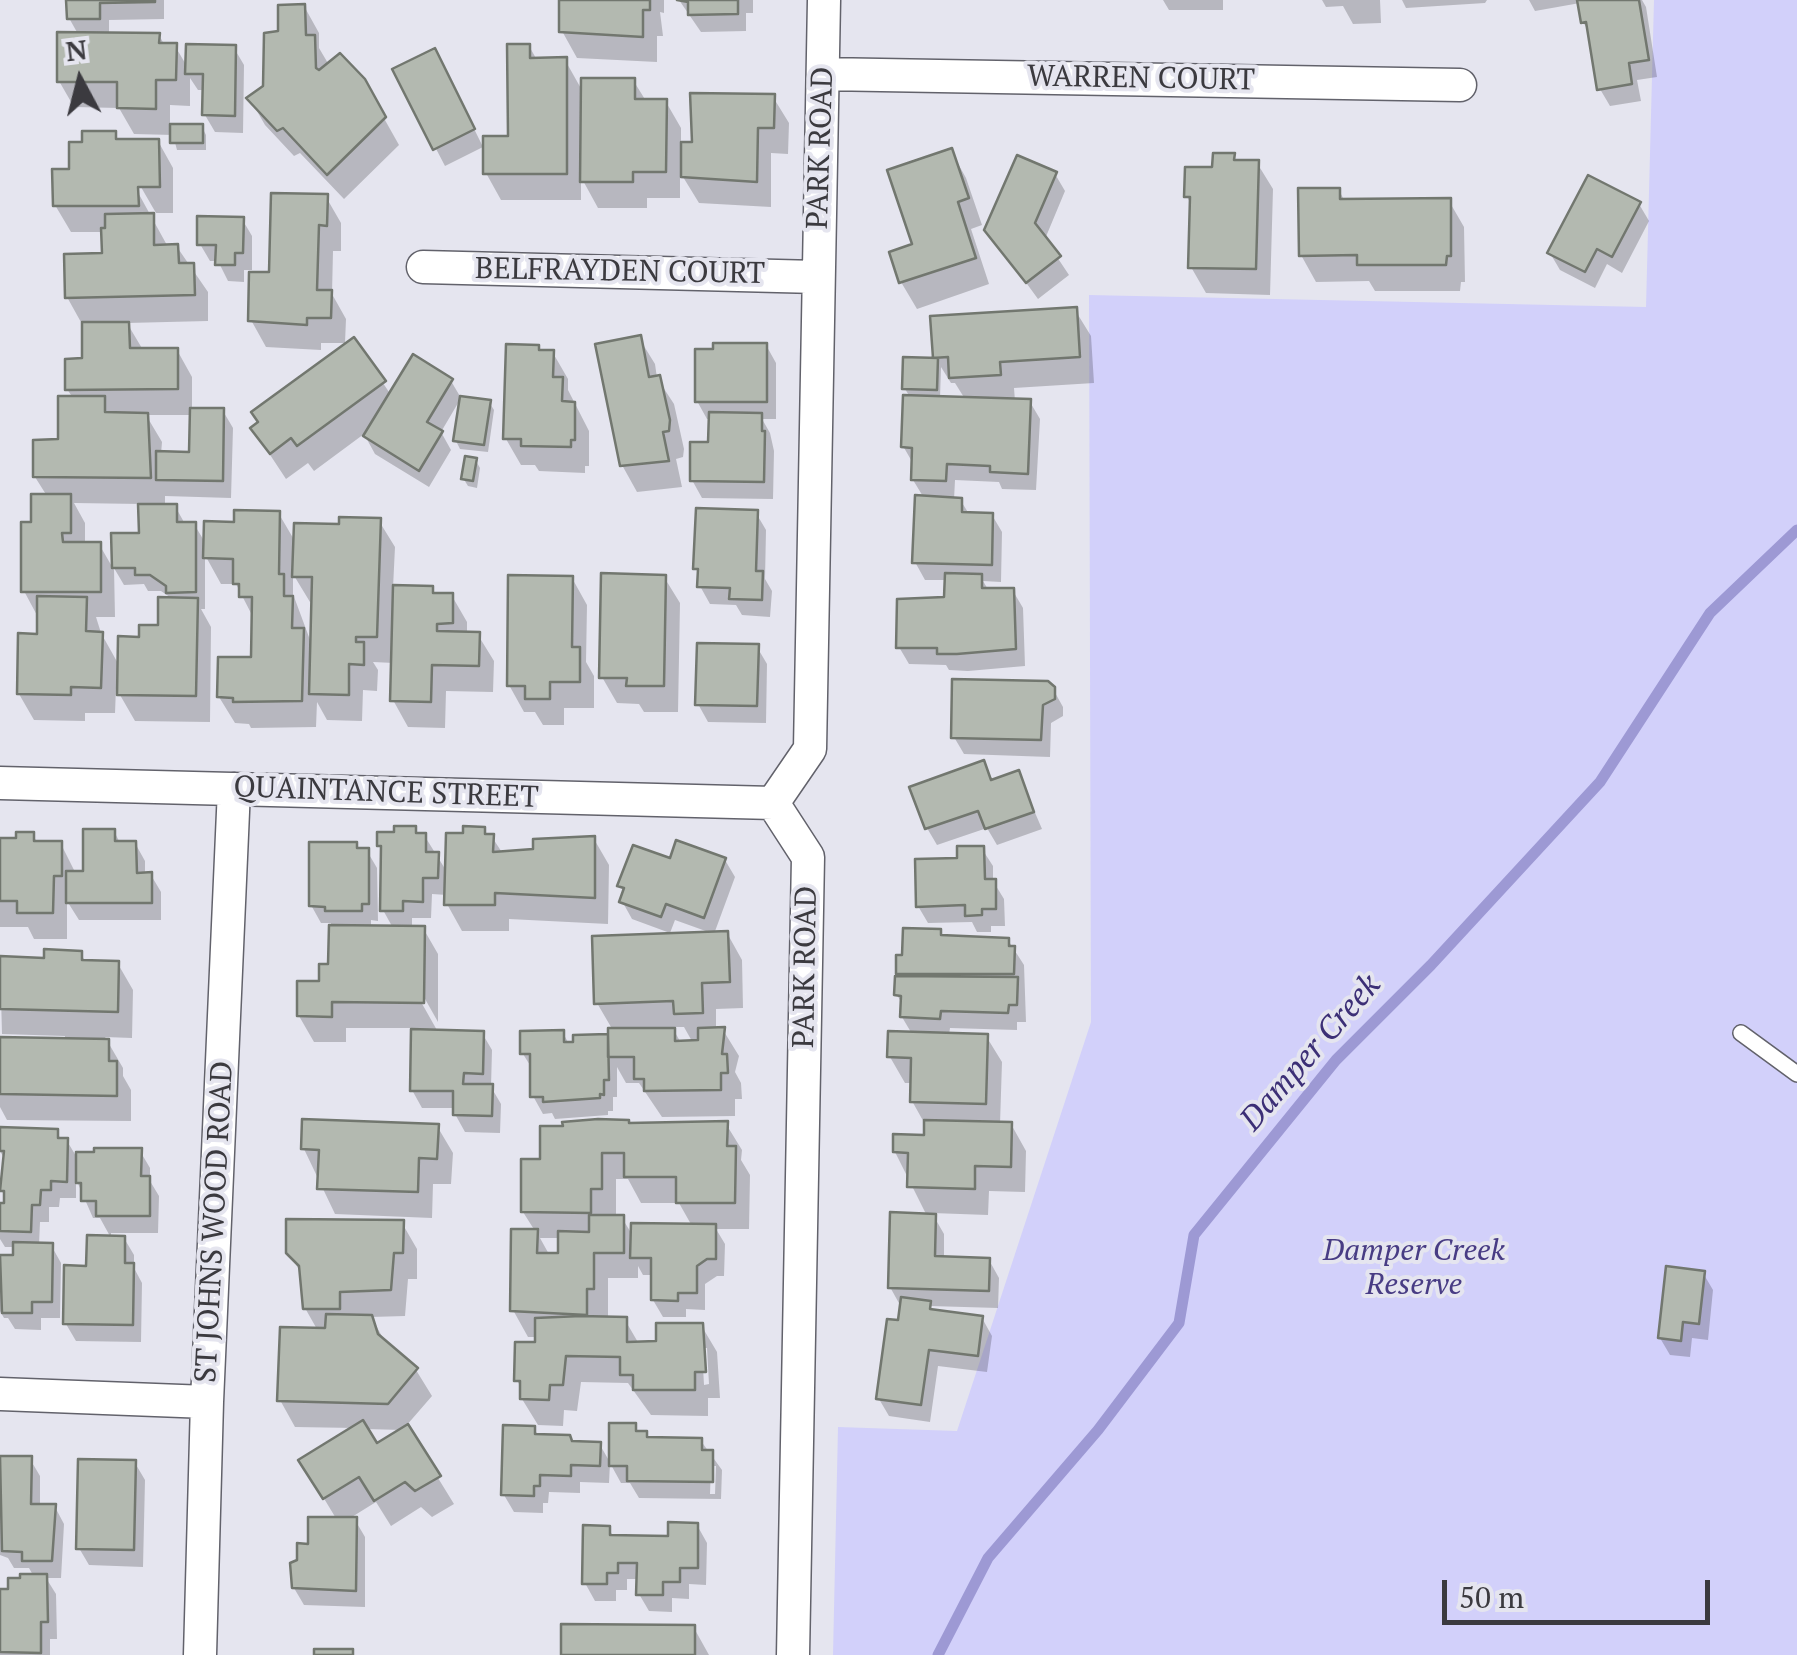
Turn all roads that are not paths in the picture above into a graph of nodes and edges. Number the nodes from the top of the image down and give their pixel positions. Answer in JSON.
{"nodes":[{"id":1,"x":824,"y":0,"type":"edge"},
{"id":2,"x":823,"y":74,"type":"junction"},
{"id":3,"x":1460,"y":85,"type":"dead end"},
{"id":4,"x":423,"y":267,"type":"dead end"},
{"id":5,"x":817,"y":277,"type":"junction"},
{"id":6,"x":0,"y":783,"type":"edge"},
{"id":7,"x":234,"y":789,"type":"junction"},
{"id":8,"x":773,"y":804,"type":"junction"},
{"id":9,"x":1741,"y":1033,"type":"dead end"},
{"id":10,"x":1797,"y":1074,"type":"edge"},
{"id":11,"x":0,"y":1394,"type":"edge"},
{"id":12,"x":207,"y":1402,"type":"junction"},
{"id":13,"x":200,"y":1655,"type":"edge"},
{"id":14,"x":792,"y":1655,"type":"edge"}],
"edges":[{"from":1,"to":2,"type":"street","name":"PARK ROAD"},
{"from":2,"to":3,"type":"street","name":"WARREN COURT"},
{"from":2,"to":5,"type":"street","name":"PARK ROAD"},
{"from":4,"to":5,"type":"street","name":"BELFRAYDEN COURT"},
{"from":5,"to":8,"type":"street","name":"PARK ROAD"},
{"from":6,"to":7,"type":"street","name":"QUAINTANCE STREET"},
{"from":7,"to":8,"type":"street","name":"QUAINTANCE STREET"},
{"from":7,"to":12,"type":"street","name":"ST JOHNS WOOD ROAD"},
{"from":8,"to":14,"type":"street","name":"PARK ROAD"},
{"from":9,"to":10,"type":"lane"},
{"from":11,"to":12,"type":"street"},
{"from":12,"to":13,"type":"street","name":"ST JOHNS WOOD ROAD"}]}
